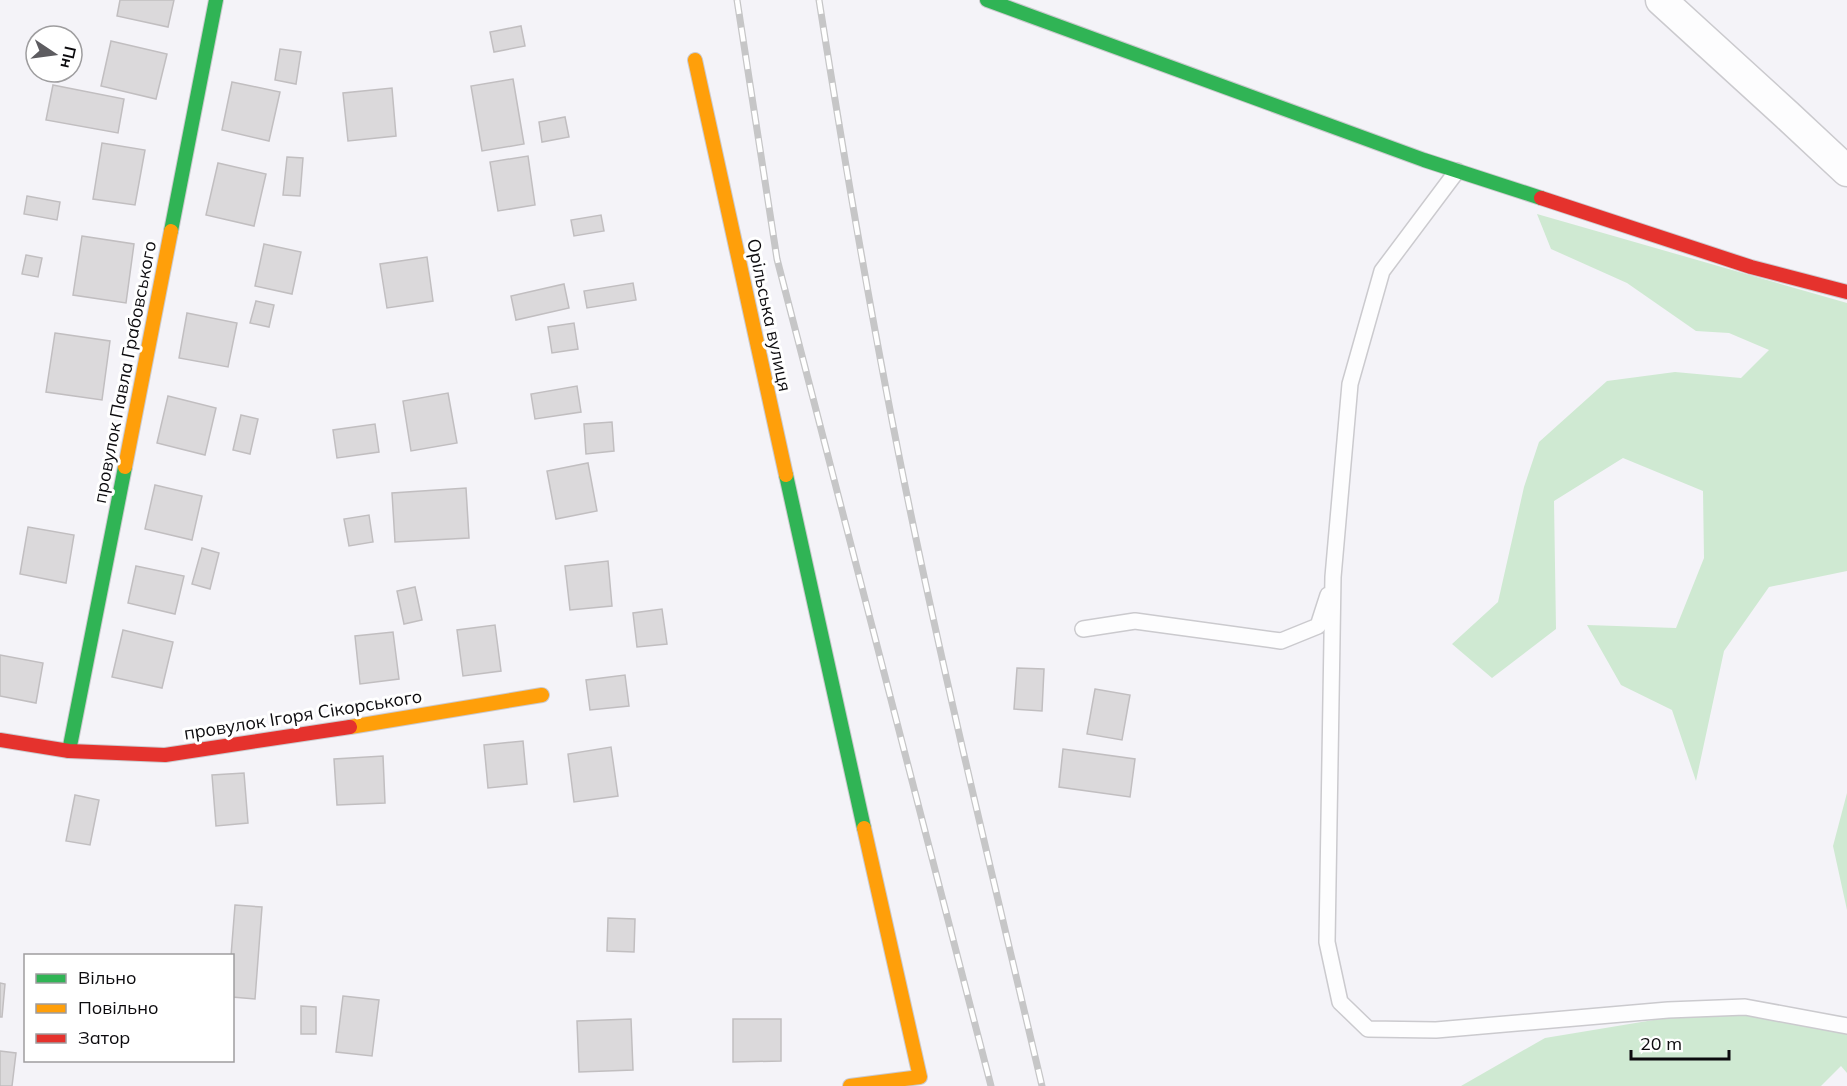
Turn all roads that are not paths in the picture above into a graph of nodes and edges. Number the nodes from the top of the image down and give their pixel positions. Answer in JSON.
{"nodes":[{"id":1,"x":216,"y":0,"type":"edge"},
{"id":2,"x":987,"y":0,"type":"edge"},
{"id":3,"x":1660,"y":0,"type":"edge"},
{"id":4,"x":695,"y":60,"type":"dead end"},
{"id":5,"x":1456,"y":171,"type":"junction"},
{"id":6,"x":1847,"y":171,"type":"edge"},
{"id":7,"x":1847,"y":292,"type":"edge"},
{"id":8,"x":1333,"y":577,"type":"junction"},
{"id":9,"x":1083,"y":629,"type":"dead end"},
{"id":10,"x":542,"y":696,"type":"dead end"},
{"id":11,"x":0,"y":741,"type":"edge"},
{"id":12,"x":69,"y":751,"type":"junction"},
{"id":13,"x":1847,"y":1026,"type":"edge"},
{"id":14,"x":850,"y":1086,"type":"edge"}],
"edges":[{"from":1,"to":12,"type":"street","name":"провулок Павла Грабовського"},
{"from":2,"to":5,"type":"street"},
{"from":3,"to":6,"type":"street"},
{"from":4,"to":14,"type":"street","name":"Орільська вулиця"},
{"from":5,"to":7,"type":"street"},
{"from":5,"to":8,"type":"lane"},
{"from":8,"to":9,"type":"lane"},
{"from":8,"to":13,"type":"lane"},
{"from":10,"to":12,"type":"street","name":"провулок Ігоря Сікорського"},
{"from":11,"to":12,"type":"street","name":"провулок Ігоря Сікорського"}]}
